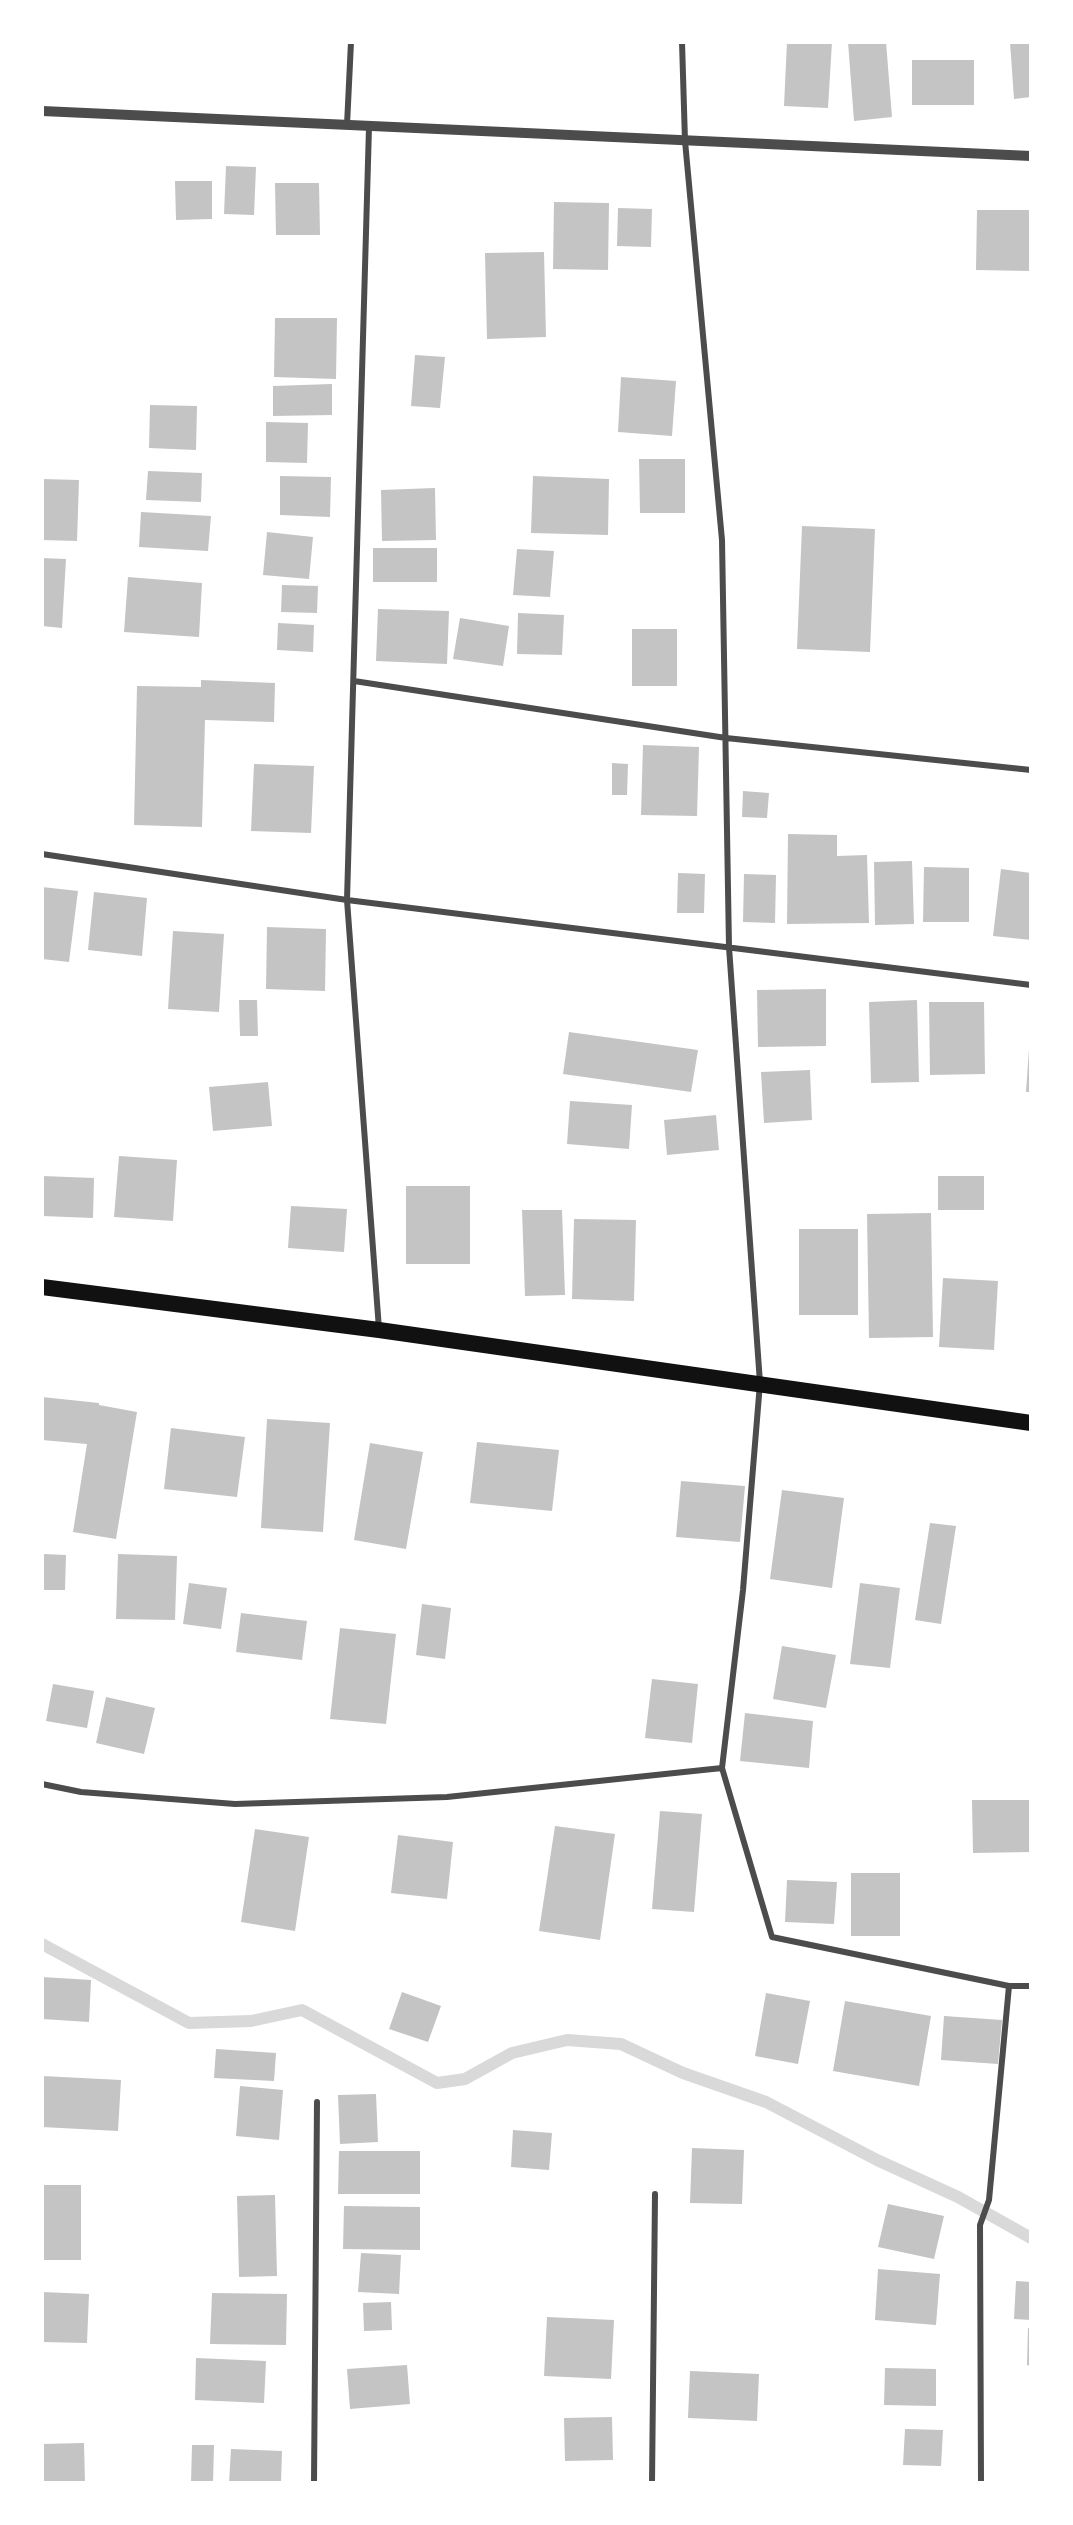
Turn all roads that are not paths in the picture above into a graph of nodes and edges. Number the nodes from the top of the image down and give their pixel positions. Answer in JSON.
{"nodes":[{"id":1,"x":351,"y":42,"type":"edge"},
{"id":2,"x":682,"y":42,"type":"edge"},
{"id":3,"x":42,"y":111,"type":"edge"},
{"id":4,"x":347,"y":126,"type":"junction"},
{"id":5,"x":369,"y":127,"type":"junction"},
{"id":6,"x":685,"y":141,"type":"junction"},
{"id":7,"x":1031,"y":156,"type":"edge"},
{"id":8,"x":354,"y":681,"type":"junction"},
{"id":9,"x":726,"y":738,"type":"junction"},
{"id":10,"x":1031,"y":770,"type":"edge"},
{"id":11,"x":42,"y":855,"type":"edge"},
{"id":12,"x":347,"y":900,"type":"junction"},
{"id":13,"x":729,"y":947,"type":"junction"},
{"id":14,"x":1031,"y":985,"type":"edge"},
{"id":15,"x":42,"y":1287,"type":"edge"},
{"id":16,"x":379,"y":1330,"type":"junction"},
{"id":17,"x":760,"y":1383,"type":"junction"},
{"id":18,"x":1031,"y":1423,"type":"edge"},
{"id":19,"x":722,"y":1768,"type":"junction"},
{"id":20,"x":42,"y":1784,"type":"edge"},
{"id":21,"x":1009,"y":1986,"type":"junction"},
{"id":22,"x":1031,"y":1986,"type":"edge"},
{"id":23,"x":317,"y":2102,"type":"dead end"},
{"id":24,"x":655,"y":2194,"type":"dead end"},
{"id":25,"x":314,"y":2483,"type":"edge"},
{"id":26,"x":652,"y":2483,"type":"edge"},
{"id":27,"x":981,"y":2483,"type":"edge"}],
"edges":[{"from":1,"to":4,"type":"street"},
{"from":2,"to":6,"type":"street"},
{"from":3,"to":4,"type":"street"},
{"from":4,"to":5,"type":"street"},
{"from":5,"to":6,"type":"street"},
{"from":5,"to":8,"type":"street"},
{"from":6,"to":7,"type":"street"},
{"from":6,"to":9,"type":"street"},
{"from":8,"to":9,"type":"street"},
{"from":8,"to":12,"type":"street"},
{"from":9,"to":10,"type":"street"},
{"from":9,"to":13,"type":"street"},
{"from":11,"to":12,"type":"street"},
{"from":12,"to":13,"type":"street"},
{"from":12,"to":16,"type":"street"},
{"from":13,"to":14,"type":"street"},
{"from":13,"to":17,"type":"street"},
{"from":15,"to":16,"type":"highway"},
{"from":16,"to":17,"type":"highway"},
{"from":17,"to":18,"type":"highway"},
{"from":17,"to":19,"type":"street"},
{"from":19,"to":20,"type":"street"},
{"from":19,"to":21,"type":"street"},
{"from":21,"to":22,"type":"street"},
{"from":21,"to":27,"type":"street"},
{"from":23,"to":25,"type":"street"},
{"from":24,"to":26,"type":"street"}]}
